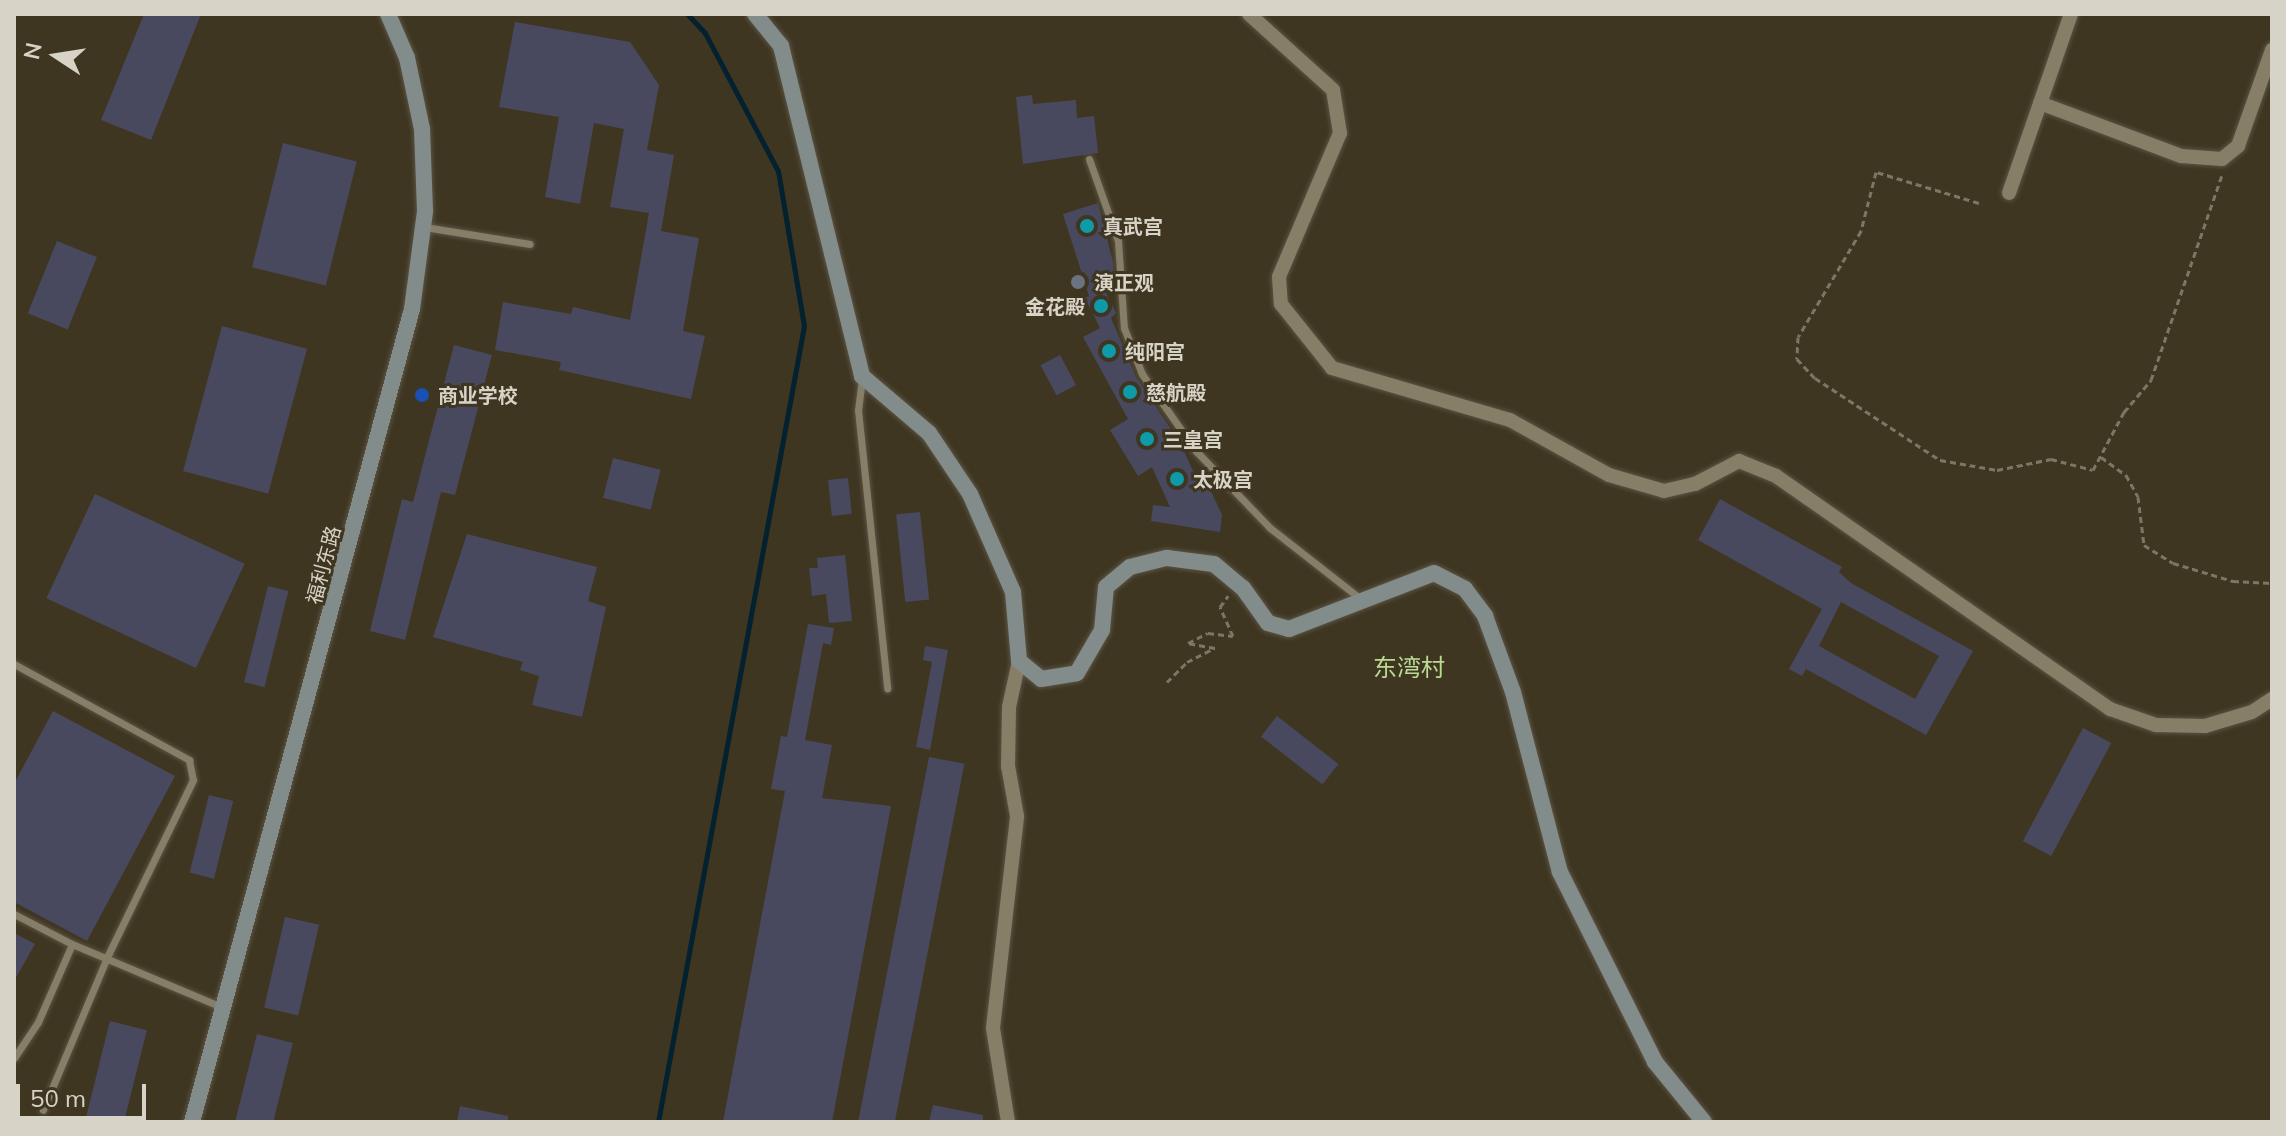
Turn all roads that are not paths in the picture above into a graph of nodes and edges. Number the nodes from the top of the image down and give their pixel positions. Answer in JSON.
{"nodes":[{"id":1,"x":388,"y":14,"type":"edge"},
{"id":2,"x":755,"y":14,"type":"edge"},
{"id":3,"x":1249,"y":14,"type":"edge"},
{"id":4,"x":2071,"y":14,"type":"edge"},
{"id":5,"x":2272,"y":50,"type":"edge"},
{"id":6,"x":2040,"y":103,"type":"junction"},
{"id":7,"x":1089,"y":159,"type":"dead end"},
{"id":8,"x":2009,"y":193,"type":"dead end"},
{"id":9,"x":423,"y":226,"type":"junction"},
{"id":10,"x":530,"y":244,"type":"dead end"},
{"id":11,"x":862,"y":376,"type":"junction"},
{"id":12,"x":1363,"y":601,"type":"junction"},
{"id":13,"x":1019,"y":661,"type":"junction"},
{"id":14,"x":14,"y":664,"type":"edge"},
{"id":15,"x":887,"y":688,"type":"dead end"},
{"id":16,"x":2272,"y":699,"type":"edge"},
{"id":17,"x":14,"y":914,"type":"edge"},
{"id":18,"x":72,"y":944,"type":"junction"},
{"id":19,"x":108,"y":955,"type":"junction"},
{"id":20,"x":224,"y":1008,"type":"junction"},
{"id":21,"x":14,"y":1058,"type":"edge"},
{"id":22,"x":43,"y":1110,"type":"dead end"},
{"id":23,"x":192,"y":1122,"type":"edge"},
{"id":24,"x":1008,"y":1122,"type":"edge"},
{"id":25,"x":1704,"y":1122,"type":"edge"}],
"edges":[{"from":1,"to":9,"type":"main road","name":"福利东路"},
{"from":2,"to":11,"type":"main road"},
{"from":3,"to":16,"type":"street"},
{"from":4,"to":6,"type":"street"},
{"from":5,"to":6,"type":"street"},
{"from":6,"to":8,"type":"street"},
{"from":7,"to":12,"type":"lane"},
{"from":9,"to":10,"type":"lane"},
{"from":9,"to":20,"type":"main road","name":"福利东路"},
{"from":11,"to":13,"type":"main road"},
{"from":11,"to":15,"type":"lane"},
{"from":12,"to":13,"type":"main road"},
{"from":12,"to":25,"type":"main road"},
{"from":13,"to":24,"type":"street"},
{"from":14,"to":19,"type":"lane"},
{"from":17,"to":18,"type":"lane"},
{"from":18,"to":19,"type":"lane"},
{"from":18,"to":21,"type":"lane"},
{"from":19,"to":20,"type":"lane"},
{"from":19,"to":22,"type":"lane"},
{"from":20,"to":23,"type":"main road","name":"福利东路"}]}
